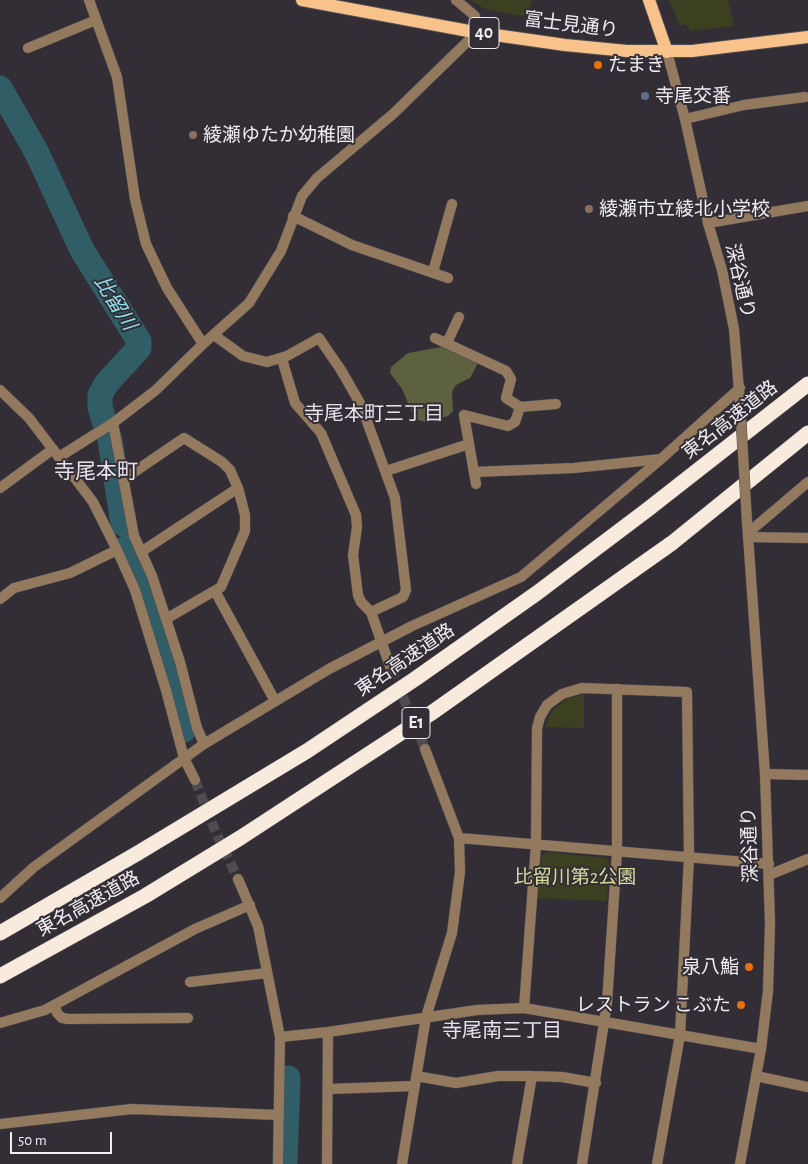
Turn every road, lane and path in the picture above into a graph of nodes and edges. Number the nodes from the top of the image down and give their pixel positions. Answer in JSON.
{"nodes":[{"id":1,"x":89,"y":0,"type":"edge"},
{"id":2,"x":302,"y":0,"type":"edge"},
{"id":3,"x":456,"y":0,"type":"edge"},
{"id":4,"x":649,"y":0,"type":"edge"},
{"id":5,"x":96,"y":20,"type":"junction"},
{"id":6,"x":474,"y":32,"type":"junction"},
{"id":7,"x":808,"y":37,"type":"edge"},
{"id":8,"x":28,"y":48,"type":"dead end"},
{"id":9,"x":667,"y":52,"type":"junction"},
{"id":10,"x":805,"y":97,"type":"dead end"},
{"id":11,"x":685,"y":119,"type":"junction"},
{"id":12,"x":452,"y":204,"type":"dead end"},
{"id":13,"x":808,"y":206,"type":"edge"},
{"id":14,"x":293,"y":216,"type":"junction"},
{"id":15,"x":708,"y":223,"type":"junction"},
{"id":16,"x":433,"y":272,"type":"junction"},
{"id":17,"x":448,"y":278,"type":"dead end"},
{"id":18,"x":459,"y":317,"type":"dead end"},
{"id":19,"x":214,"y":334,"type":"junction"},
{"id":20,"x":435,"y":338,"type":"dead end"},
{"id":21,"x":447,"y":343,"type":"junction"},
{"id":22,"x":202,"y":344,"type":"junction"},
{"id":23,"x":282,"y":359,"type":"junction"},
{"id":24,"x":808,"y":384,"type":"edge"},
{"id":25,"x":740,"y":388,"type":"junction"},
{"id":26,"x":0,"y":390,"type":"edge"},
{"id":27,"x":556,"y":404,"type":"dead end"},
{"id":28,"x":520,"y":406,"type":"junction"},
{"id":29,"x":108,"y":426,"type":"junction"},
{"id":30,"x":808,"y":434,"type":"edge"},
{"id":31,"x":469,"y":444,"type":"junction"},
{"id":32,"x":53,"y":448,"type":"junction"},
{"id":33,"x":60,"y":457,"type":"junction"},
{"id":34,"x":661,"y":459,"type":"junction"},
{"id":35,"x":386,"y":471,"type":"junction"},
{"id":36,"x":474,"y":472,"type":"junction"},
{"id":37,"x":124,"y":479,"type":"junction"},
{"id":38,"x":808,"y":482,"type":"edge"},
{"id":39,"x":476,"y":484,"type":"dead end"},
{"id":40,"x":0,"y":488,"type":"edge"},
{"id":41,"x":238,"y":488,"type":"junction"},
{"id":42,"x":748,"y":535,"type":"junction"},
{"id":43,"x":808,"y":538,"type":"edge"},
{"id":44,"x":117,"y":550,"type":"junction"},
{"id":45,"x":141,"y":552,"type":"junction"},
{"id":46,"x":215,"y":591,"type":"junction"},
{"id":47,"x":0,"y":599,"type":"edge"},
{"id":48,"x":371,"y":612,"type":"junction"},
{"id":49,"x":166,"y":619,"type":"junction"},
{"id":50,"x":380,"y":643,"type":"junction"},
{"id":51,"x":391,"y":669,"type":"tunnel mouth"},
{"id":52,"x":617,"y":689,"type":"junction"},
{"id":53,"x":275,"y":701,"type":"junction"},
{"id":54,"x":204,"y":744,"type":"junction"},
{"id":55,"x":425,"y":749,"type":"tunnel mouth"},
{"id":56,"x":184,"y":758,"type":"junction"},
{"id":57,"x":765,"y":774,"type":"junction"},
{"id":58,"x":808,"y":775,"type":"edge"},
{"id":59,"x":195,"y":780,"type":"tunnel mouth"},
{"id":60,"x":459,"y":838,"type":"junction"},
{"id":61,"x":536,"y":844,"type":"junction"},
{"id":62,"x":617,"y":852,"type":"junction"},
{"id":63,"x":689,"y":857,"type":"junction"},
{"id":64,"x":808,"y":859,"type":"edge"},
{"id":65,"x":768,"y":864,"type":"junction"},
{"id":66,"x":769,"y":875,"type":"junction"},
{"id":67,"x":238,"y":879,"type":"tunnel mouth"},
{"id":68,"x":0,"y":898,"type":"edge"},
{"id":69,"x":250,"y":905,"type":"junction"},
{"id":70,"x":0,"y":933,"type":"edge"},
{"id":71,"x":268,"y":973,"type":"junction"},
{"id":72,"x":0,"y":976,"type":"edge"},
{"id":73,"x":190,"y":982,"type":"dead end"},
{"id":74,"x":55,"y":1005,"type":"junction"},
{"id":75,"x":524,"y":1008,"type":"junction"},
{"id":76,"x":426,"y":1017,"type":"junction"},
{"id":77,"x":188,"y":1018,"type":"dead end"},
{"id":78,"x":0,"y":1023,"type":"edge"},
{"id":79,"x":605,"y":1023,"type":"junction"},
{"id":80,"x":328,"y":1032,"type":"junction"},
{"id":81,"x":680,"y":1035,"type":"junction"},
{"id":82,"x":280,"y":1037,"type":"junction"},
{"id":83,"x":761,"y":1049,"type":"junction"},
{"id":84,"x":532,"y":1076,"type":"junction"},
{"id":85,"x":756,"y":1076,"type":"junction"},
{"id":86,"x":415,"y":1081,"type":"junction"},
{"id":87,"x":596,"y":1083,"type":"junction"},
{"id":88,"x":808,"y":1086,"type":"edge"},
{"id":89,"x":329,"y":1089,"type":"junction"},
{"id":90,"x":278,"y":1115,"type":"junction"},
{"id":91,"x":0,"y":1124,"type":"edge"},
{"id":92,"x":278,"y":1164,"type":"edge"},
{"id":93,"x":327,"y":1164,"type":"edge"},
{"id":94,"x":402,"y":1164,"type":"edge"},
{"id":95,"x":517,"y":1164,"type":"edge"},
{"id":96,"x":582,"y":1164,"type":"edge"},
{"id":97,"x":657,"y":1164,"type":"edge"},
{"id":98,"x":740,"y":1164,"type":"edge"}],
"edges":[{"from":1,"to":5,"type":"street"},
{"from":2,"to":6,"type":"main road","name":"富士見通り","number":"40"},
{"from":3,"to":6,"type":"street"},
{"from":4,"to":9,"type":"main road"},
{"from":5,"to":8,"type":"street"},
{"from":5,"to":22,"type":"street"},
{"from":6,"to":9,"type":"main road","name":"富士見通り","number":"40"},
{"from":6,"to":14,"type":"street"},
{"from":7,"to":9,"type":"main road","name":"富士見通り","number":"40"},
{"from":9,"to":11,"type":"street","name":"深谷通り"},
{"from":10,"to":11,"type":"street"},
{"from":11,"to":15,"type":"street","name":"深谷通り"},
{"from":12,"to":16,"type":"street"},
{"from":13,"to":15,"type":"street"},
{"from":14,"to":16,"type":"street"},
{"from":14,"to":19,"type":"street"},
{"from":15,"to":25,"type":"street","name":"深谷通り"},
{"from":16,"to":17,"type":"street"},
{"from":18,"to":21,"type":"street"},
{"from":19,"to":22,"type":"street"},
{"from":19,"to":23,"type":"street"},
{"from":20,"to":21,"type":"street"},
{"from":21,"to":28,"type":"street"},
{"from":22,"to":29,"type":"street"},
{"from":23,"to":35,"type":"street"},
{"from":23,"to":48,"type":"street"},
{"from":24,"to":70,"type":"highway","name":"東名高速道路","number":"E1"},
{"from":25,"to":34,"type":"street"},
{"from":25,"to":42,"type":"street","name":"深谷通り","bridge":true},
{"from":26,"to":32,"type":"street"},
{"from":27,"to":28,"type":"street"},
{"from":28,"to":31,"type":"street"},
{"from":29,"to":33,"type":"street"},
{"from":29,"to":37,"type":"street"},
{"from":30,"to":72,"type":"highway","name":"東名高速道路","number":"E1"},
{"from":31,"to":35,"type":"street"},
{"from":31,"to":36,"type":"street"},
{"from":32,"to":33,"type":"street"},
{"from":32,"to":40,"type":"street"},
{"from":33,"to":44,"type":"street"},
{"from":34,"to":36,"type":"street"},
{"from":34,"to":50,"type":"street"},
{"from":35,"to":48,"type":"street"},
{"from":36,"to":39,"type":"street"},
{"from":37,"to":41,"type":"street"},
{"from":37,"to":45,"type":"street"},
{"from":38,"to":42,"type":"street"},
{"from":41,"to":45,"type":"street"},
{"from":41,"to":46,"type":"street"},
{"from":42,"to":43,"type":"street"},
{"from":42,"to":57,"type":"street","name":"深谷通り"},
{"from":44,"to":47,"type":"street"},
{"from":44,"to":56,"type":"street"},
{"from":45,"to":49,"type":"street"},
{"from":46,"to":49,"type":"street"},
{"from":46,"to":53,"type":"street"},
{"from":48,"to":50,"type":"street"},
{"from":49,"to":54,"type":"street"},
{"from":50,"to":51,"type":"street"},
{"from":50,"to":53,"type":"street"},
{"from":52,"to":61,"type":"street"},
{"from":52,"to":62,"type":"street"},
{"from":52,"to":63,"type":"street"},
{"from":53,"to":54,"type":"street"},
{"from":54,"to":56,"type":"street"},
{"from":55,"to":60,"type":"street"},
{"from":56,"to":59,"type":"street"},
{"from":56,"to":68,"type":"street"},
{"from":57,"to":58,"type":"street"},
{"from":57,"to":65,"type":"street","name":"深谷通り"},
{"from":60,"to":61,"type":"street"},
{"from":60,"to":76,"type":"street"},
{"from":61,"to":62,"type":"street"},
{"from":61,"to":75,"type":"street"},
{"from":62,"to":63,"type":"street"},
{"from":62,"to":79,"type":"street"},
{"from":63,"to":65,"type":"street"},
{"from":63,"to":81,"type":"street"},
{"from":64,"to":66,"type":"street"},
{"from":65,"to":66,"type":"street","name":"深谷通り"},
{"from":66,"to":83,"type":"street","name":"深谷通り"},
{"from":67,"to":69,"type":"street"},
{"from":69,"to":71,"type":"street"},
{"from":69,"to":74,"type":"street"},
{"from":71,"to":73,"type":"street"},
{"from":71,"to":82,"type":"street"},
{"from":74,"to":77,"type":"street"},
{"from":74,"to":78,"type":"street"},
{"from":75,"to":76,"type":"street"},
{"from":75,"to":79,"type":"street"},
{"from":76,"to":80,"type":"street"},
{"from":76,"to":86,"type":"street"},
{"from":79,"to":81,"type":"street"},
{"from":79,"to":87,"type":"street"},
{"from":80,"to":82,"type":"street"},
{"from":80,"to":89,"type":"street"},
{"from":81,"to":83,"type":"street"},
{"from":81,"to":97,"type":"street"},
{"from":82,"to":90,"type":"street"},
{"from":83,"to":85,"type":"street","name":"深谷通り"},
{"from":84,"to":86,"type":"street"},
{"from":84,"to":87,"type":"street"},
{"from":84,"to":95,"type":"street"},
{"from":85,"to":88,"type":"street"},
{"from":85,"to":98,"type":"street","name":"深谷通り"},
{"from":86,"to":89,"type":"street"},
{"from":86,"to":94,"type":"street"},
{"from":87,"to":96,"type":"street"},
{"from":89,"to":93,"type":"street"},
{"from":90,"to":91,"type":"street"},
{"from":90,"to":92,"type":"street"}]}
